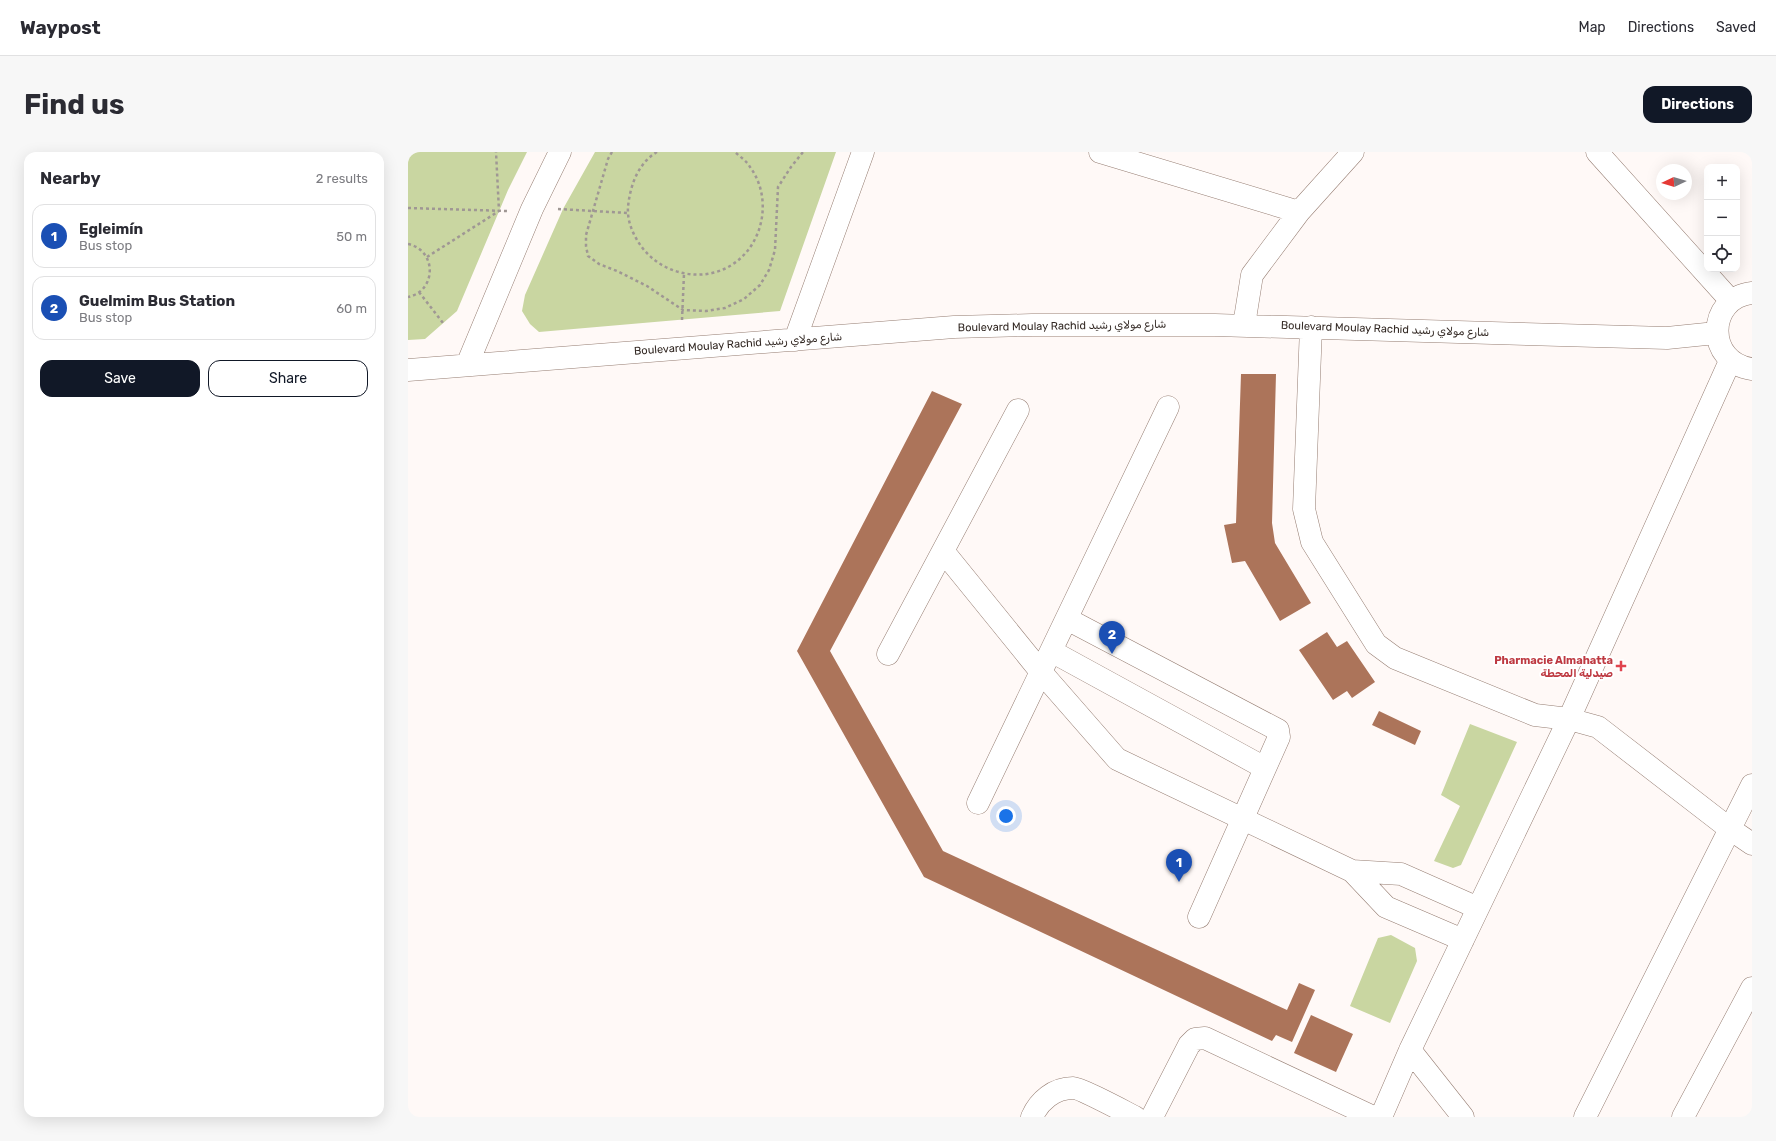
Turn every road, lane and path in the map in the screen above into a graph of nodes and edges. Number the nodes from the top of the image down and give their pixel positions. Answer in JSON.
{"nodes":[{"id":1,"x":496,"y":152,"type":"edge"},
{"id":2,"x":560,"y":152,"type":"edge"},
{"id":3,"x":612,"y":152,"type":"edge"},
{"id":4,"x":656,"y":152,"type":"edge"},
{"id":5,"x":735,"y":152,"type":"edge"},
{"id":6,"x":803,"y":152,"type":"edge"},
{"id":7,"x":863,"y":152,"type":"edge"},
{"id":8,"x":1100,"y":152,"type":"edge"},
{"id":9,"x":1354,"y":152,"type":"edge"},
{"id":10,"x":1597,"y":152,"type":"edge"},
{"id":11,"x":1299,"y":212,"type":"junction"},
{"id":12,"x":408,"y":244,"type":"edge"},
{"id":13,"x":427,"y":257,"type":"junction"},
{"id":14,"x":684,"y":274,"type":"junction"},
{"id":15,"x":419,"y":292,"type":"junction"},
{"id":16,"x":1752,"y":293,"type":"edge"},
{"id":17,"x":408,"y":297,"type":"edge"},
{"id":18,"x":1731,"y":301,"type":"junction"},
{"id":19,"x":683,"y":310,"type":"junction"},
{"id":20,"x":682,"y":320,"type":"dead end"},
{"id":21,"x":443,"y":323,"type":"dead end"},
{"id":22,"x":1244,"y":325,"type":"junction"},
{"id":23,"x":1311,"y":327,"type":"junction"},
{"id":24,"x":1716,"y":334,"type":"junction"},
{"id":25,"x":795,"y":340,"type":"junction"},
{"id":26,"x":1730,"y":361,"type":"junction"},
{"id":27,"x":467,"y":365,"type":"junction"},
{"id":28,"x":1752,"y":369,"type":"edge"},
{"id":29,"x":408,"y":370,"type":"edge"},
{"id":30,"x":1168,"y":408,"type":"dead end"},
{"id":31,"x":1018,"y":410,"type":"dead end"},
{"id":32,"x":943,"y":551,"type":"junction"},
{"id":33,"x":1066,"y":619,"type":"junction"},
{"id":34,"x":1051,"y":651,"type":"junction"},
{"id":35,"x":888,"y":654,"type":"dead end"},
{"id":36,"x":1041,"y":672,"type":"junction"},
{"id":37,"x":1569,"y":719,"type":"junction"},
{"id":38,"x":1265,"y":768,"type":"junction"},
{"id":39,"x":1752,"y":785,"type":"edge"},
{"id":40,"x":978,"y":803,"type":"dead end"},
{"id":41,"x":1242,"y":819,"type":"junction"},
{"id":42,"x":1730,"y":829,"type":"junction"},
{"id":43,"x":1752,"y":844,"type":"edge"},
{"id":44,"x":1352,"y":871,"type":"junction"},
{"id":45,"x":1478,"y":908,"type":"junction"},
{"id":46,"x":1199,"y":917,"type":"dead end"},
{"id":47,"x":1463,"y":940,"type":"junction"},
{"id":48,"x":1752,"y":988,"type":"edge"},
{"id":49,"x":1410,"y":1050,"type":"junction"},
{"id":50,"x":1032,"y":1117,"type":"edge"},
{"id":51,"x":1135,"y":1117,"type":"edge"},
{"id":52,"x":1152,"y":1117,"type":"edge"},
{"id":53,"x":1372,"y":1117,"type":"edge"},
{"id":54,"x":1381,"y":1117,"type":"edge"},
{"id":55,"x":1463,"y":1117,"type":"edge"},
{"id":56,"x":1586,"y":1117,"type":"edge"},
{"id":57,"x":1683,"y":1117,"type":"edge"}],
"edges":[{"from":1,"to":13,"type":"path"},
{"from":2,"to":27,"type":"street"},
{"from":3,"to":19,"type":"path"},
{"from":4,"to":14,"type":"path"},
{"from":5,"to":14,"type":"path"},
{"from":6,"to":19,"type":"path"},
{"from":7,"to":25,"type":"street"},
{"from":8,"to":11,"type":"street"},
{"from":9,"to":11,"type":"street"},
{"from":10,"to":18,"type":"street"},
{"from":11,"to":22,"type":"street"},
{"from":12,"to":13,"type":"path"},
{"from":13,"to":15,"type":"path"},
{"from":14,"to":19,"type":"path"},
{"from":15,"to":17,"type":"path"},
{"from":15,"to":21,"type":"path"},
{"from":16,"to":18,"type":"street"},
{"from":18,"to":24,"type":"street"},
{"from":19,"to":20,"type":"path"},
{"from":22,"to":23,"type":"street","name":"Boulevard Moulay Rachid شارع مولاي رشيد"},
{"from":22,"to":25,"type":"street","name":"Boulevard Moulay Rachid شارع مولاي رشيد"},
{"from":23,"to":24,"type":"street","name":"Boulevard Moulay Rachid شارع مولاي رشيد"},
{"from":23,"to":37,"type":"street"},
{"from":24,"to":26,"type":"street"},
{"from":25,"to":27,"type":"street","name":"Boulevard Moulay Rachid شارع مولاي رشيد"},
{"from":26,"to":28,"type":"street"},
{"from":26,"to":37,"type":"street"},
{"from":27,"to":29,"type":"street","name":"Boulevard Moulay Rachid شارع مولاي رشيد"},
{"from":30,"to":33,"type":"street"},
{"from":31,"to":32,"type":"street"},
{"from":32,"to":35,"type":"street"},
{"from":32,"to":36,"type":"street"},
{"from":33,"to":34,"type":"street"},
{"from":33,"to":38,"type":"street"},
{"from":34,"to":36,"type":"street"},
{"from":34,"to":38,"type":"street"},
{"from":36,"to":40,"type":"street"},
{"from":36,"to":41,"type":"street"},
{"from":37,"to":42,"type":"street"},
{"from":37,"to":45,"type":"street"},
{"from":38,"to":41,"type":"street"},
{"from":39,"to":42,"type":"street"},
{"from":41,"to":44,"type":"street"},
{"from":41,"to":46,"type":"street"},
{"from":42,"to":43,"type":"street"},
{"from":42,"to":56,"type":"street"},
{"from":44,"to":45,"type":"street"},
{"from":44,"to":47,"type":"street"},
{"from":45,"to":47,"type":"street"},
{"from":47,"to":49,"type":"street"},
{"from":48,"to":57,"type":"street"},
{"from":49,"to":54,"type":"street"},
{"from":49,"to":55,"type":"street"},
{"from":50,"to":51,"type":"street"},
{"from":52,"to":53,"type":"street"}]}
